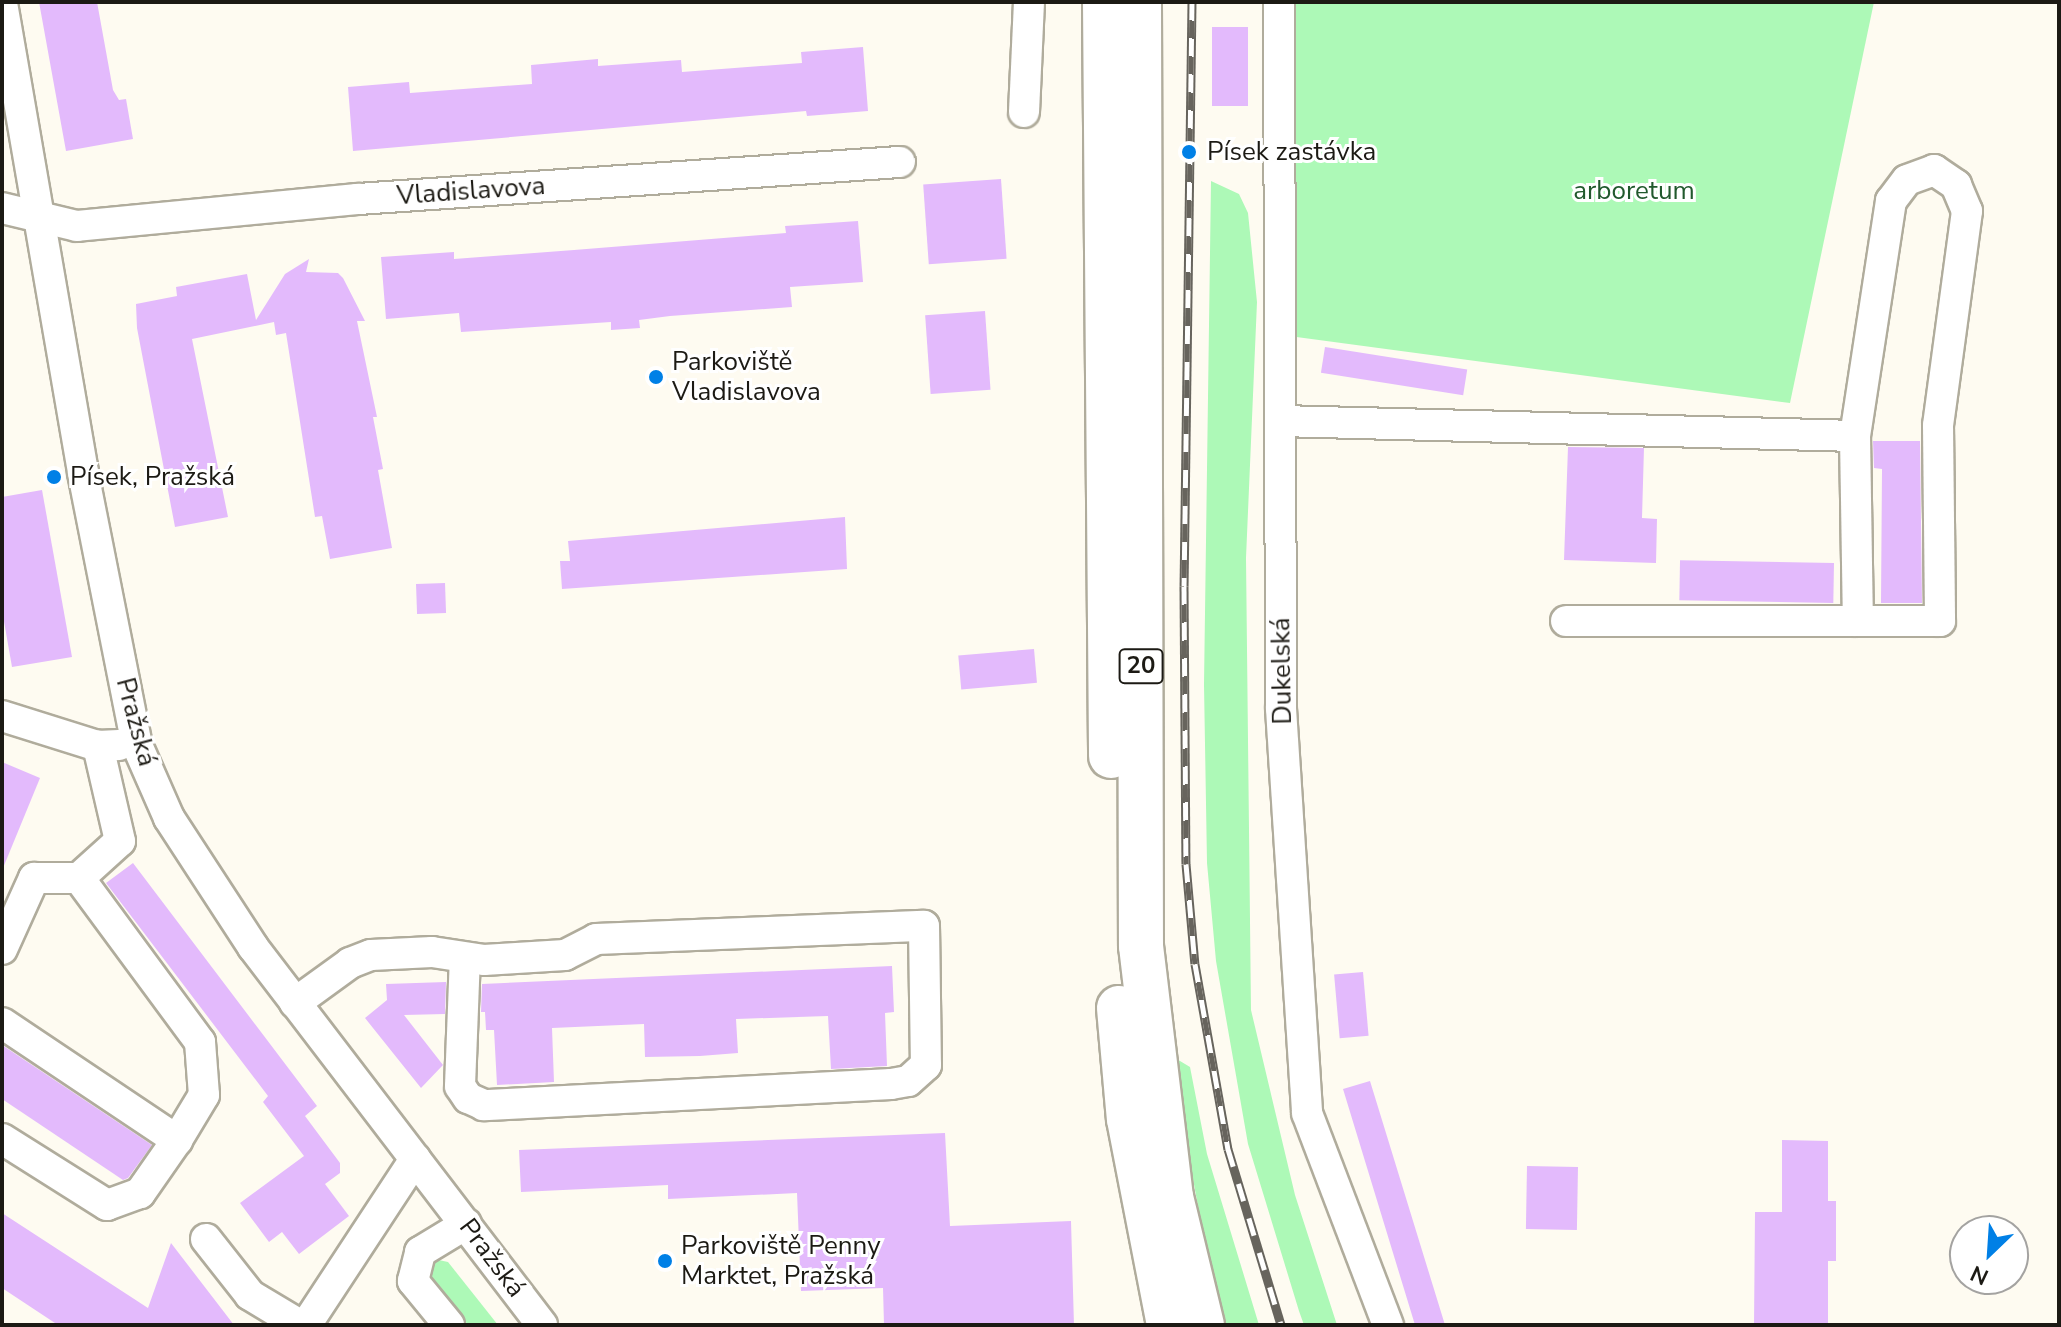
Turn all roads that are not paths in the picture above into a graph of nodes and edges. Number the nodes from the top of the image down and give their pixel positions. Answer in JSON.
{"nodes":[{"id":1,"x":1029,"y":2,"type":"edge"},
{"id":2,"x":1105,"y":2,"type":"edge"},
{"id":3,"x":1139,"y":2,"type":"edge"},
{"id":4,"x":1279,"y":2,"type":"edge"},
{"id":5,"x":2,"y":3,"type":"edge"},
{"id":6,"x":1024,"y":112,"type":"dead end"},
{"id":7,"x":900,"y":162,"type":"dead end"},
{"id":8,"x":2,"y":208,"type":"edge"},
{"id":9,"x":42,"y":220,"type":"junction"},
{"id":10,"x":1280,"y":421,"type":"junction"},
{"id":11,"x":1855,"y":436,"type":"junction"},
{"id":12,"x":1566,"y":621,"type":"dead end"},
{"id":13,"x":1858,"y":621,"type":"junction"},
{"id":14,"x":2,"y":716,"type":"edge"},
{"id":15,"x":137,"y":745,"type":"junction"},
{"id":16,"x":98,"y":746,"type":"junction"},
{"id":17,"x":79,"y":878,"type":"junction"},
{"id":18,"x":2,"y":949,"type":"edge"},
{"id":19,"x":465,"y":958,"type":"junction"},
{"id":20,"x":295,"y":1003,"type":"junction"},
{"id":21,"x":2,"y":1023,"type":"edge"},
{"id":22,"x":2,"y":1139,"type":"edge"},
{"id":23,"x":177,"y":1140,"type":"junction"},
{"id":24,"x":415,"y":1159,"type":"junction"},
{"id":25,"x":466,"y":1224,"type":"junction"},
{"id":26,"x":206,"y":1239,"type":"dead end"},
{"id":27,"x":303,"y":1325,"type":"edge"},
{"id":28,"x":449,"y":1325,"type":"edge"},
{"id":29,"x":542,"y":1325,"type":"edge"},
{"id":30,"x":1169,"y":1325,"type":"edge"},
{"id":31,"x":1202,"y":1325,"type":"edge"},
{"id":32,"x":1388,"y":1325,"type":"edge"}],
"edges":[{"from":1,"to":6,"type":"street"},
{"from":2,"to":30,"type":"highway","number":"20"},
{"from":3,"to":31,"type":"highway","number":"20"},
{"from":4,"to":10,"type":"street","name":"Dukelská"},
{"from":5,"to":9,"type":"street","name":"Pražská"},
{"from":7,"to":9,"type":"street","name":"Vladislavova"},
{"from":8,"to":9,"type":"street","name":"Vladislavova"},
{"from":9,"to":15,"type":"street","name":"Pražská"},
{"from":10,"to":11,"type":"street"},
{"from":10,"to":32,"type":"street","name":"Dukelská"},
{"from":11,"to":13,"type":"street"},
{"from":11,"to":13,"type":"street"},
{"from":12,"to":13,"type":"street"},
{"from":14,"to":16,"type":"street"},
{"from":15,"to":16,"type":"street"},
{"from":15,"to":20,"type":"street","name":"Pražská"},
{"from":16,"to":17,"type":"street"},
{"from":17,"to":18,"type":"street"},
{"from":17,"to":23,"type":"street"},
{"from":19,"to":19,"type":"street"},
{"from":19,"to":20,"type":"street"},
{"from":20,"to":24,"type":"street","name":"Pražská"},
{"from":21,"to":23,"type":"street"},
{"from":22,"to":23,"type":"street"},
{"from":24,"to":25,"type":"street","name":"Pražská"},
{"from":24,"to":27,"type":"street"},
{"from":25,"to":28,"type":"street"},
{"from":25,"to":29,"type":"street","name":"Pražská"},
{"from":26,"to":27,"type":"street"}]}
